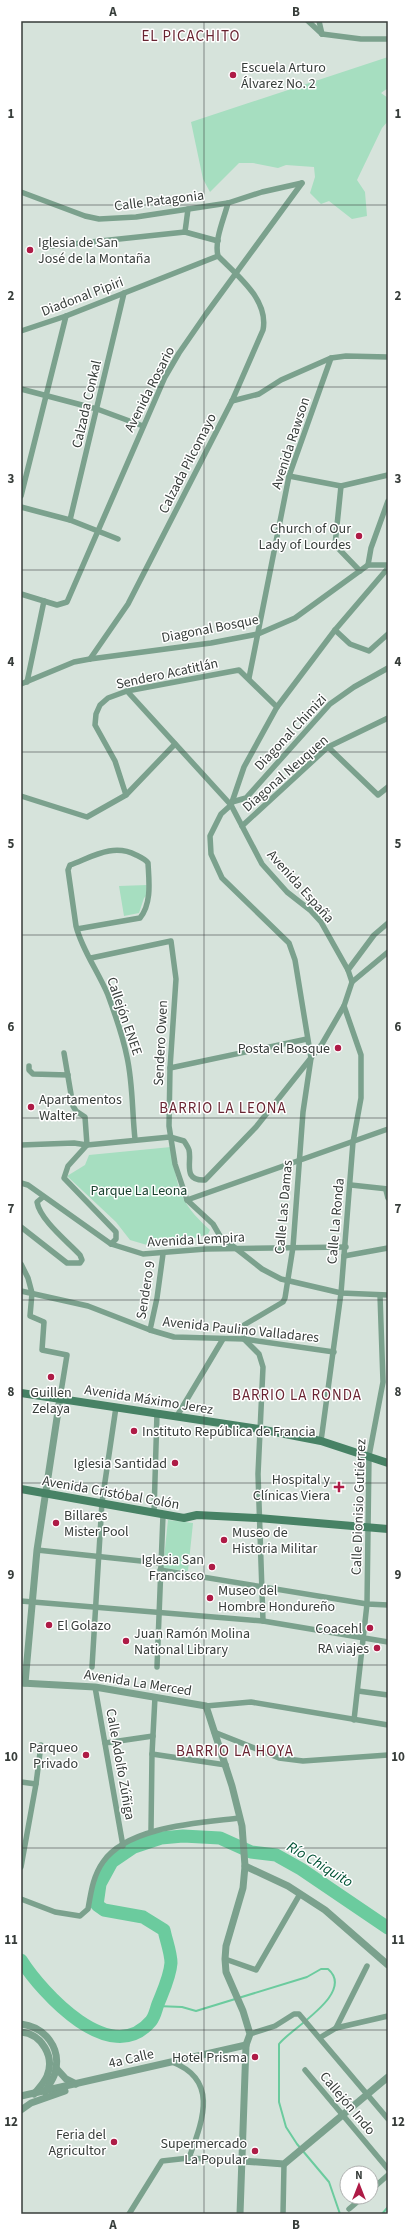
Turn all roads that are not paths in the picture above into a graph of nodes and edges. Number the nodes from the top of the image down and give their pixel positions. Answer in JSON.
{"nodes":[{"id":1,"x":308,"y":21,"type":"edge"},
{"id":2,"x":319,"y":21,"type":"edge"},
{"id":3,"x":322,"y":34,"type":"junction"},
{"id":4,"x":388,"y":39,"type":"edge"},
{"id":5,"x":302,"y":183,"type":"joint"},
{"id":6,"x":21,"y":192,"type":"edge"},
{"id":7,"x":228,"y":204,"type":"junction"},
{"id":8,"x":188,"y":209,"type":"junction"},
{"id":9,"x":185,"y":232,"type":"junction"},
{"id":10,"x":218,"y":241,"type":"junction"},
{"id":11,"x":44,"y":247,"type":"dead end"},
{"id":12,"x":218,"y":256,"type":"junction"},
{"id":13,"x":236,"y":274,"type":"junction"},
{"id":14,"x":124,"y":293,"type":"junction"},
{"id":15,"x":66,"y":316,"type":"junction"},
{"id":16,"x":21,"y":331,"type":"edge"},
{"id":17,"x":388,"y":357,"type":"edge"},
{"id":18,"x":331,"y":358,"type":"junction"},
{"id":19,"x":21,"y":389,"type":"edge"},
{"id":20,"x":47,"y":396,"type":"junction"},
{"id":21,"x":232,"y":401,"type":"junction"},
{"id":22,"x":97,"y":409,"type":"junction"},
{"id":23,"x":142,"y":426,"type":"junction"},
{"id":24,"x":388,"y":475,"type":"edge"},
{"id":25,"x":289,"y":476,"type":"junction"},
{"id":26,"x":341,"y":486,"type":"junction"},
{"id":27,"x":21,"y":496,"type":"edge"},
{"id":28,"x":388,"y":501,"type":"edge"},
{"id":29,"x":21,"y":507,"type":"edge"},
{"id":30,"x":70,"y":520,"type":"junction"},
{"id":31,"x":98,"y":531,"type":"junction"},
{"id":32,"x":118,"y":539,"type":"dead end"},
{"id":33,"x":368,"y":565,"type":"junction"},
{"id":34,"x":388,"y":565,"type":"edge"},
{"id":35,"x":388,"y":568,"type":"edge"},
{"id":36,"x":360,"y":571,"type":"junction"},
{"id":37,"x":21,"y":594,"type":"edge"},
{"id":38,"x":44,"y":601,"type":"junction"},
{"id":39,"x":335,"y":630,"type":"junction"},
{"id":40,"x":258,"y":634,"type":"junction"},
{"id":41,"x":388,"y":634,"type":"edge"},
{"id":42,"x":90,"y":659,"type":"junction"},
{"id":43,"x":388,"y":668,"type":"edge"},
{"id":44,"x":248,"y":678,"type":"junction"},
{"id":45,"x":24,"y":683,"type":"edge"},
{"id":46,"x":127,"y":691,"type":"junction"},
{"id":47,"x":277,"y":707,"type":"junction"},
{"id":48,"x":388,"y":718,"type":"edge"},
{"id":49,"x":176,"y":744,"type":"junction"},
{"id":50,"x":328,"y":748,"type":"junction"},
{"id":51,"x":388,"y":787,"type":"edge"},
{"id":52,"x":126,"y":795,"type":"junction"},
{"id":53,"x":21,"y":796,"type":"edge"},
{"id":54,"x":232,"y":804,"type":"junction"},
{"id":55,"x":242,"y":826,"type":"junction"},
{"id":56,"x":388,"y":923,"type":"edge"},
{"id":57,"x":77,"y":929,"type":"junction"},
{"id":58,"x":388,"y":952,"type":"edge"},
{"id":59,"x":91,"y":958,"type":"junction"},
{"id":60,"x":348,"y":970,"type":"junction"},
{"id":61,"x":352,"y":982,"type":"junction"},
{"id":62,"x":344,"y":1006,"type":"junction"},
{"id":63,"x":307,"y":1040,"type":"junction"},
{"id":64,"x":64,"y":1053,"type":"dead end"},
{"id":65,"x":311,"y":1058,"type":"junction"},
{"id":66,"x":29,"y":1066,"type":"dead end"},
{"id":67,"x":170,"y":1068,"type":"junction"},
{"id":68,"x":68,"y":1075,"type":"junction"},
{"id":69,"x":388,"y":1129,"type":"edge"},
{"id":70,"x":170,"y":1136,"type":"junction"},
{"id":71,"x":135,"y":1139,"type":"junction"},
{"id":72,"x":353,"y":1142,"type":"junction"},
{"id":73,"x":21,"y":1144,"type":"edge"},
{"id":74,"x":88,"y":1145,"type":"junction"},
{"id":75,"x":299,"y":1161,"type":"junction"},
{"id":76,"x":21,"y":1183,"type":"edge"},
{"id":77,"x":351,"y":1185,"type":"junction"},
{"id":78,"x":387,"y":1189,"type":"edge"},
{"id":79,"x":43,"y":1196,"type":"junction"},
{"id":80,"x":388,"y":1198,"type":"edge"},
{"id":81,"x":187,"y":1200,"type":"junction"},
{"id":82,"x":21,"y":1227,"type":"edge"},
{"id":83,"x":111,"y":1244,"type":"junction"},
{"id":84,"x":346,"y":1247,"type":"junction"},
{"id":85,"x":293,"y":1248,"type":"junction"},
{"id":86,"x":388,"y":1248,"type":"edge"},
{"id":87,"x":239,"y":1249,"type":"junction"},
{"id":88,"x":163,"y":1254,"type":"junction"},
{"id":89,"x":344,"y":1256,"type":"junction"},
{"id":90,"x":21,"y":1264,"type":"edge"},
{"id":91,"x":288,"y":1282,"type":"junction"},
{"id":92,"x":21,"y":1291,"type":"edge"},
{"id":93,"x":32,"y":1293,"type":"junction"},
{"id":94,"x":341,"y":1293,"type":"junction"},
{"id":95,"x":380,"y":1295,"type":"junction"},
{"id":96,"x":388,"y":1295,"type":"edge"},
{"id":97,"x":150,"y":1330,"type":"junction"},
{"id":98,"x":223,"y":1339,"type":"junction"},
{"id":99,"x":244,"y":1339,"type":"junction"},
{"id":100,"x":334,"y":1352,"type":"junction"},
{"id":101,"x":386,"y":1382,"type":"edge"},
{"id":102,"x":21,"y":1393,"type":"edge"},
{"id":103,"x":60,"y":1398,"type":"junction"},
{"id":104,"x":116,"y":1407,"type":"junction"},
{"id":105,"x":157,"y":1413,"type":"junction"},
{"id":106,"x":177,"y":1416,"type":"junction"},
{"id":107,"x":259,"y":1429,"type":"junction"},
{"id":108,"x":321,"y":1441,"type":"junction"},
{"id":109,"x":369,"y":1456,"type":"junction"},
{"id":110,"x":388,"y":1463,"type":"edge"},
{"id":111,"x":21,"y":1489,"type":"edge"},
{"id":112,"x":45,"y":1492,"type":"junction"},
{"id":113,"x":102,"y":1502,"type":"junction"},
{"id":114,"x":154,"y":1513,"type":"junction"},
{"id":115,"x":163,"y":1515,"type":"junction"},
{"id":116,"x":258,"y":1518,"type":"junction"},
{"id":117,"x":367,"y":1527,"type":"junction"},
{"id":118,"x":388,"y":1529,"type":"edge"},
{"id":119,"x":37,"y":1550,"type":"junction"},
{"id":120,"x":99,"y":1557,"type":"junction"},
{"id":121,"x":160,"y":1563,"type":"junction"},
{"id":122,"x":160,"y":1570,"type":"junction"},
{"id":123,"x":263,"y":1588,"type":"junction"},
{"id":124,"x":21,"y":1601,"type":"edge"},
{"id":125,"x":32,"y":1602,"type":"junction"},
{"id":126,"x":366,"y":1604,"type":"junction"},
{"id":127,"x":388,"y":1605,"type":"edge"},
{"id":128,"x":96,"y":1607,"type":"junction"},
{"id":129,"x":158,"y":1613,"type":"junction"},
{"id":130,"x":263,"y":1621,"type":"junction"},
{"id":131,"x":362,"y":1637,"type":"junction"},
{"id":132,"x":388,"y":1642,"type":"edge"},
{"id":133,"x":92,"y":1667,"type":"dead end"},
{"id":134,"x":157,"y":1667,"type":"dead end"},
{"id":135,"x":23,"y":1683,"type":"edge"},
{"id":136,"x":95,"y":1687,"type":"junction"},
{"id":137,"x":358,"y":1691,"type":"junction"},
{"id":138,"x":388,"y":1695,"type":"edge"},
{"id":139,"x":155,"y":1697,"type":"junction"},
{"id":140,"x":206,"y":1706,"type":"junction"},
{"id":141,"x":354,"y":1720,"type":"junction"},
{"id":142,"x":388,"y":1725,"type":"edge"},
{"id":143,"x":214,"y":1732,"type":"junction"},
{"id":144,"x":153,"y":1736,"type":"junction"},
{"id":145,"x":105,"y":1743,"type":"junction"},
{"id":146,"x":41,"y":1745,"type":"dead end"},
{"id":147,"x":152,"y":1754,"type":"junction"},
{"id":148,"x":388,"y":1755,"type":"edge"},
{"id":149,"x":226,"y":1765,"type":"junction"},
{"id":150,"x":21,"y":1782,"type":"edge"},
{"id":151,"x":36,"y":1784,"type":"junction"},
{"id":152,"x":240,"y":1818,"type":"junction"},
{"id":153,"x":151,"y":1831,"type":"junction"},
{"id":154,"x":123,"y":1846,"type":"junction"},
{"id":155,"x":245,"y":1865,"type":"junction"},
{"id":156,"x":21,"y":1866,"type":"edge"},
{"id":157,"x":300,"y":1894,"type":"junction"},
{"id":158,"x":21,"y":1899,"type":"edge"},
{"id":159,"x":224,"y":1959,"type":"junction"},
{"id":160,"x":388,"y":1965,"type":"edge"},
{"id":161,"x":367,"y":1966,"type":"dead end"},
{"id":162,"x":388,"y":2016,"type":"edge"},
{"id":163,"x":21,"y":2024,"type":"edge"},
{"id":164,"x":336,"y":2028,"type":"junction"},
{"id":165,"x":21,"y":2032,"type":"edge"},
{"id":166,"x":250,"y":2034,"type":"junction"},
{"id":167,"x":321,"y":2037,"type":"junction"},
{"id":168,"x":246,"y":2045,"type":"junction"},
{"id":169,"x":171,"y":2062,"type":"junction"},
{"id":170,"x":155,"y":2066,"type":"junction"},
{"id":171,"x":56,"y":2068,"type":"junction"},
{"id":172,"x":305,"y":2070,"type":"dead end"},
{"id":173,"x":388,"y":2077,"type":"edge"},
{"id":174,"x":76,"y":2084,"type":"junction"},
{"id":175,"x":45,"y":2092,"type":"junction"},
{"id":176,"x":34,"y":2094,"type":"junction"},
{"id":177,"x":368,"y":2094,"type":"junction"},
{"id":178,"x":21,"y":2096,"type":"edge"},
{"id":179,"x":21,"y":2110,"type":"edge"},
{"id":180,"x":343,"y":2116,"type":"junction"},
{"id":181,"x":388,"y":2119,"type":"edge"},
{"id":182,"x":189,"y":2158,"type":"junction"},
{"id":183,"x":287,"y":2161,"type":"junction"},
{"id":184,"x":242,"y":2162,"type":"junction"},
{"id":185,"x":388,"y":2170,"type":"edge"},
{"id":186,"x":388,"y":2175,"type":"edge"},
{"id":187,"x":379,"y":2183,"type":"edge"},
{"id":188,"x":354,"y":2205,"type":"edge"},
{"id":189,"x":349,"y":2209,"type":"dead end"},
{"id":190,"x":129,"y":2214,"type":"edge"},
{"id":191,"x":240,"y":2214,"type":"edge"},
{"id":192,"x":283,"y":2214,"type":"edge"}],
"edges":[{"from":1,"to":3,"type":"street"},
{"from":2,"to":3,"type":"street"},
{"from":3,"to":4,"type":"street"},
{"from":5,"to":7,"type":"street","name":"Calle Patagonia"},
{"from":5,"to":13,"type":"street","name":"Avenida Rosario"},
{"from":6,"to":8,"type":"street","name":"Calle Patagonia"},
{"from":7,"to":8,"type":"street","name":"Calle Patagonia"},
{"from":7,"to":10,"type":"street"},
{"from":8,"to":9,"type":"street"},
{"from":9,"to":10,"type":"street"},
{"from":9,"to":11,"type":"street"},
{"from":10,"to":12,"type":"street"},
{"from":12,"to":13,"type":"street","name":"Calzada Pilcomayo"},
{"from":12,"to":14,"type":"street","name":"Diadonal Pipiri"},
{"from":13,"to":21,"type":"street","name":"Calzada Pilcomayo"},
{"from":13,"to":23,"type":"street","name":"Avenida Rosario"},
{"from":14,"to":15,"type":"street","name":"Diadonal Pipiri"},
{"from":14,"to":22,"type":"street","name":"Calzada Conkal"},
{"from":15,"to":16,"type":"street","name":"Diadonal Pipiri"},
{"from":15,"to":20,"type":"street"},
{"from":17,"to":18,"type":"street"},
{"from":18,"to":21,"type":"street"},
{"from":18,"to":25,"type":"street","name":"Avenida Rawson"},
{"from":19,"to":20,"type":"street"},
{"from":20,"to":22,"type":"street"},
{"from":20,"to":27,"type":"street"},
{"from":21,"to":42,"type":"street","name":"Calzada Pilcomayo"},
{"from":22,"to":23,"type":"street"},
{"from":22,"to":30,"type":"street","name":"Calzada Conkal"},
{"from":23,"to":31,"type":"street","name":"Avenida Rosario"},
{"from":24,"to":26,"type":"street"},
{"from":25,"to":26,"type":"street"},
{"from":25,"to":40,"type":"street","name":"Avenida Rawson"},
{"from":26,"to":36,"type":"street"},
{"from":28,"to":33,"type":"street"},
{"from":29,"to":30,"type":"street"},
{"from":30,"to":31,"type":"street"},
{"from":31,"to":32,"type":"street"},
{"from":31,"to":38,"type":"street","name":"Avenida Rosario"},
{"from":33,"to":34,"type":"street"},
{"from":33,"to":36,"type":"street","name":"Diagonal Bosque"},
{"from":35,"to":39,"type":"street"},
{"from":36,"to":40,"type":"street","name":"Diagonal Bosque"},
{"from":37,"to":38,"type":"street"},
{"from":38,"to":45,"type":"street"},
{"from":39,"to":41,"type":"street"},
{"from":39,"to":47,"type":"street"},
{"from":40,"to":42,"type":"street","name":"Diagonal Bosque"},
{"from":40,"to":44,"type":"street","name":"Avenida Rawson"},
{"from":42,"to":45,"type":"street","name":"Diagonal Bosque"},
{"from":43,"to":54,"type":"street","name":"Diagonal Chimizi"},
{"from":44,"to":46,"type":"street","name":"Sendero Acatitlán"},
{"from":44,"to":47,"type":"street","name":"Sendero Acatitlán"},
{"from":46,"to":49,"type":"street","name":"Avenida España"},
{"from":46,"to":52,"type":"street","name":"Sendero Acatitlán"},
{"from":47,"to":54,"type":"street"},
{"from":48,"to":50,"type":"street","name":"Diagonal Neuquen"},
{"from":49,"to":52,"type":"street"},
{"from":49,"to":54,"type":"street","name":"Avenida España"},
{"from":50,"to":51,"type":"street"},
{"from":50,"to":55,"type":"street","name":"Diagonal Neuquen"},
{"from":52,"to":53,"type":"street"},
{"from":54,"to":55,"type":"street","name":"Avenida España"},
{"from":54,"to":63,"type":"street","name":"Calle Las Damas"},
{"from":55,"to":60,"type":"street","name":"Avenida España"},
{"from":56,"to":60,"type":"street"},
{"from":57,"to":57,"type":"street","name":"Callejón ENEE"},
{"from":57,"to":59,"type":"street","name":"Callejón ENEE"},
{"from":58,"to":61,"type":"street"},
{"from":59,"to":67,"type":"street","name":"Sendero Owen"},
{"from":59,"to":71,"type":"street","name":"Callejón ENEE"},
{"from":60,"to":61,"type":"street","name":"Avenida España"},
{"from":61,"to":62,"type":"street"},
{"from":62,"to":65,"type":"street"},
{"from":62,"to":72,"type":"street","name":"Calle La Ronda"},
{"from":63,"to":65,"type":"street","name":"Calle Las Damas"},
{"from":63,"to":67,"type":"street"},
{"from":64,"to":68,"type":"street"},
{"from":65,"to":70,"type":"street"},
{"from":65,"to":75,"type":"street","name":"Calle Las Damas"},
{"from":66,"to":68,"type":"street"},
{"from":67,"to":70,"type":"street","name":"Sendero Owen"},
{"from":68,"to":74,"type":"street"},
{"from":69,"to":72,"type":"street"},
{"from":70,"to":71,"type":"street"},
{"from":70,"to":81,"type":"street","name":"Sendero Owen"},
{"from":71,"to":74,"type":"street"},
{"from":72,"to":75,"type":"street"},
{"from":72,"to":77,"type":"street","name":"Calle La Ronda"},
{"from":73,"to":74,"type":"street"},
{"from":74,"to":83,"type":"street"},
{"from":75,"to":81,"type":"street"},
{"from":75,"to":85,"type":"street","name":"Calle Las Damas"},
{"from":76,"to":79,"type":"street","name":"Avenida Lempira"},
{"from":77,"to":78,"type":"street"},
{"from":77,"to":84,"type":"street","name":"Calle La Ronda"},
{"from":78,"to":80,"type":"street"},
{"from":79,"to":82,"type":"street"},
{"from":79,"to":83,"type":"street","name":"Avenida Lempira"},
{"from":81,"to":87,"type":"street","name":"Sendero Owen"},
{"from":83,"to":88,"type":"street","name":"Avenida Lempira"},
{"from":84,"to":85,"type":"street","name":"Avenida Lempira"},
{"from":84,"to":89,"type":"street","name":"Calle La Ronda"},
{"from":85,"to":87,"type":"street","name":"Avenida Lempira"},
{"from":85,"to":91,"type":"street","name":"Calle Las Damas"},
{"from":86,"to":89,"type":"street"},
{"from":87,"to":88,"type":"street","name":"Avenida Lempira"},
{"from":87,"to":91,"type":"street","name":"Sendero Owen"},
{"from":88,"to":97,"type":"street","name":"Sendero 9"},
{"from":89,"to":94,"type":"street","name":"Calle La Ronda"},
{"from":90,"to":93,"type":"street"},
{"from":91,"to":94,"type":"street","name":"Sendero Owen"},
{"from":91,"to":99,"type":"street","name":"Calle Las Damas"},
{"from":92,"to":93,"type":"street","name":"Avenida Paulino Valladares"},
{"from":93,"to":97,"type":"street","name":"Avenida Paulino Valladares"},
{"from":93,"to":103,"type":"street"},
{"from":94,"to":95,"type":"street","name":"Sendero Owen"},
{"from":94,"to":100,"type":"street","name":"Calle La Ronda"},
{"from":95,"to":96,"type":"street","name":"Sendero Owen"},
{"from":95,"to":101,"type":"street","name":"Calle Dionisio Gutiérrez"},
{"from":97,"to":98,"type":"street","name":"Avenida Paulino Valladares"},
{"from":98,"to":99,"type":"street","name":"Avenida Paulino Valladares"},
{"from":98,"to":106,"type":"street"},
{"from":99,"to":100,"type":"street","name":"Avenida Paulino Valladares"},
{"from":99,"to":107,"type":"street"},
{"from":100,"to":108,"type":"street","name":"Calle La Ronda"},
{"from":101,"to":109,"type":"street","name":"Calle Dionisio Gutiérrez"},
{"from":102,"to":103,"type":"main road","name":"Avenida Máximo Jerez"},
{"from":103,"to":104,"type":"main road","name":"Avenida Máximo Jerez"},
{"from":103,"to":112,"type":"street"},
{"from":104,"to":105,"type":"main road","name":"Avenida Máximo Jerez"},
{"from":104,"to":113,"type":"street"},
{"from":105,"to":106,"type":"main road","name":"Avenida Máximo Jerez"},
{"from":105,"to":114,"type":"street"},
{"from":106,"to":107,"type":"main road","name":"Avenida Máximo Jerez"},
{"from":107,"to":108,"type":"main road","name":"Avenida Máximo Jerez"},
{"from":107,"to":116,"type":"street"},
{"from":108,"to":109,"type":"main road","name":"Avenida Máximo Jerez"},
{"from":109,"to":110,"type":"main road","name":"Avenida Máximo Jerez"},
{"from":109,"to":117,"type":"street","name":"Calle Dionisio Gutiérrez"},
{"from":111,"to":112,"type":"main road","name":"Avenida Cristóbal Colón"},
{"from":112,"to":113,"type":"main road","name":"Avenida Cristóbal Colón"},
{"from":112,"to":119,"type":"street"},
{"from":113,"to":114,"type":"main road","name":"Avenida Cristóbal Colón"},
{"from":113,"to":120,"type":"street"},
{"from":114,"to":115,"type":"main road","name":"Avenida Cristóbal Colón"},
{"from":115,"to":116,"type":"main road","name":"Avenida Cristóbal Colón"},
{"from":115,"to":121,"type":"street"},
{"from":116,"to":117,"type":"main road","name":"Avenida Cristóbal Colón"},
{"from":116,"to":123,"type":"street"},
{"from":117,"to":118,"type":"main road","name":"Avenida Cristóbal Colón"},
{"from":117,"to":126,"type":"street","name":"Calle Dionisio Gutiérrez"},
{"from":119,"to":120,"type":"street"},
{"from":119,"to":125,"type":"street"},
{"from":120,"to":121,"type":"street"},
{"from":120,"to":128,"type":"street"},
{"from":121,"to":122,"type":"street"},
{"from":122,"to":123,"type":"street"},
{"from":122,"to":129,"type":"street"},
{"from":123,"to":126,"type":"street"},
{"from":123,"to":130,"type":"street"},
{"from":124,"to":125,"type":"street"},
{"from":125,"to":128,"type":"street"},
{"from":125,"to":135,"type":"street"},
{"from":126,"to":127,"type":"street"},
{"from":126,"to":131,"type":"street","name":"Calle Dionisio Gutiérrez"},
{"from":128,"to":129,"type":"street"},
{"from":128,"to":133,"type":"street"},
{"from":129,"to":130,"type":"street"},
{"from":129,"to":134,"type":"street"},
{"from":130,"to":131,"type":"street"},
{"from":131,"to":132,"type":"street"},
{"from":131,"to":137,"type":"street","name":"Calle Dionisio Gutiérrez"},
{"from":135,"to":136,"type":"street","name":"Avenida La Merced"},
{"from":136,"to":139,"type":"street","name":"Avenida La Merced"},
{"from":136,"to":145,"type":"street","name":"Calle Adolfo Zúñiga"},
{"from":137,"to":138,"type":"street"},
{"from":137,"to":141,"type":"street","name":"Calle Dionisio Gutiérrez"},
{"from":139,"to":140,"type":"street","name":"Avenida La Merced"},
{"from":139,"to":144,"type":"street"},
{"from":140,"to":141,"type":"street","name":"Avenida La Merced"},
{"from":140,"to":143,"type":"street"},
{"from":141,"to":142,"type":"street","name":"Avenida La Merced"},
{"from":143,"to":148,"type":"street"},
{"from":143,"to":149,"type":"street"},
{"from":144,"to":145,"type":"street"},
{"from":144,"to":147,"type":"street"},
{"from":145,"to":154,"type":"street","name":"Calle Adolfo Zúñiga"},
{"from":146,"to":151,"type":"street"},
{"from":147,"to":149,"type":"street"},
{"from":147,"to":153,"type":"street"},
{"from":149,"to":152,"type":"street"},
{"from":150,"to":151,"type":"street"},
{"from":151,"to":156,"type":"street"},
{"from":152,"to":153,"type":"street"},
{"from":152,"to":155,"type":"street"},
{"from":153,"to":154,"type":"street"},
{"from":154,"to":158,"type":"street"},
{"from":155,"to":157,"type":"street"},
{"from":155,"to":159,"type":"street"},
{"from":157,"to":159,"type":"street"},
{"from":157,"to":160,"type":"street"},
{"from":159,"to":166,"type":"street"},
{"from":161,"to":164,"type":"street"},
{"from":162,"to":164,"type":"street"},
{"from":163,"to":171,"type":"street"},
{"from":164,"to":167,"type":"street"},
{"from":165,"to":176,"type":"street"},
{"from":166,"to":167,"type":"street"},
{"from":166,"to":168,"type":"street"},
{"from":167,"to":177,"type":"street"},
{"from":168,"to":169,"type":"street","name":"4a Calle"},
{"from":168,"to":184,"type":"street"},
{"from":169,"to":170,"type":"street","name":"4a Calle"},
{"from":169,"to":182,"type":"street"},
{"from":170,"to":174,"type":"street","name":"4a Calle"},
{"from":170,"to":179,"type":"street"},
{"from":171,"to":174,"type":"street"},
{"from":171,"to":175,"type":"street"},
{"from":172,"to":180,"type":"street","name":"Callejón Indo"},
{"from":173,"to":177,"type":"street"},
{"from":174,"to":175,"type":"street","name":"4a Calle"},
{"from":175,"to":176,"type":"street","name":"4a Calle"},
{"from":176,"to":178,"type":"street","name":"4a Calle"},
{"from":177,"to":180,"type":"street"},
{"from":177,"to":181,"type":"street"},
{"from":180,"to":183,"type":"street"},
{"from":180,"to":185,"type":"street","name":"Callejón Indo"},
{"from":182,"to":184,"type":"street"},
{"from":182,"to":190,"type":"street"},
{"from":183,"to":184,"type":"street"},
{"from":183,"to":192,"type":"street"},
{"from":184,"to":191,"type":"street"},
{"from":186,"to":187,"type":"street"},
{"from":188,"to":189,"type":"street"}]}
